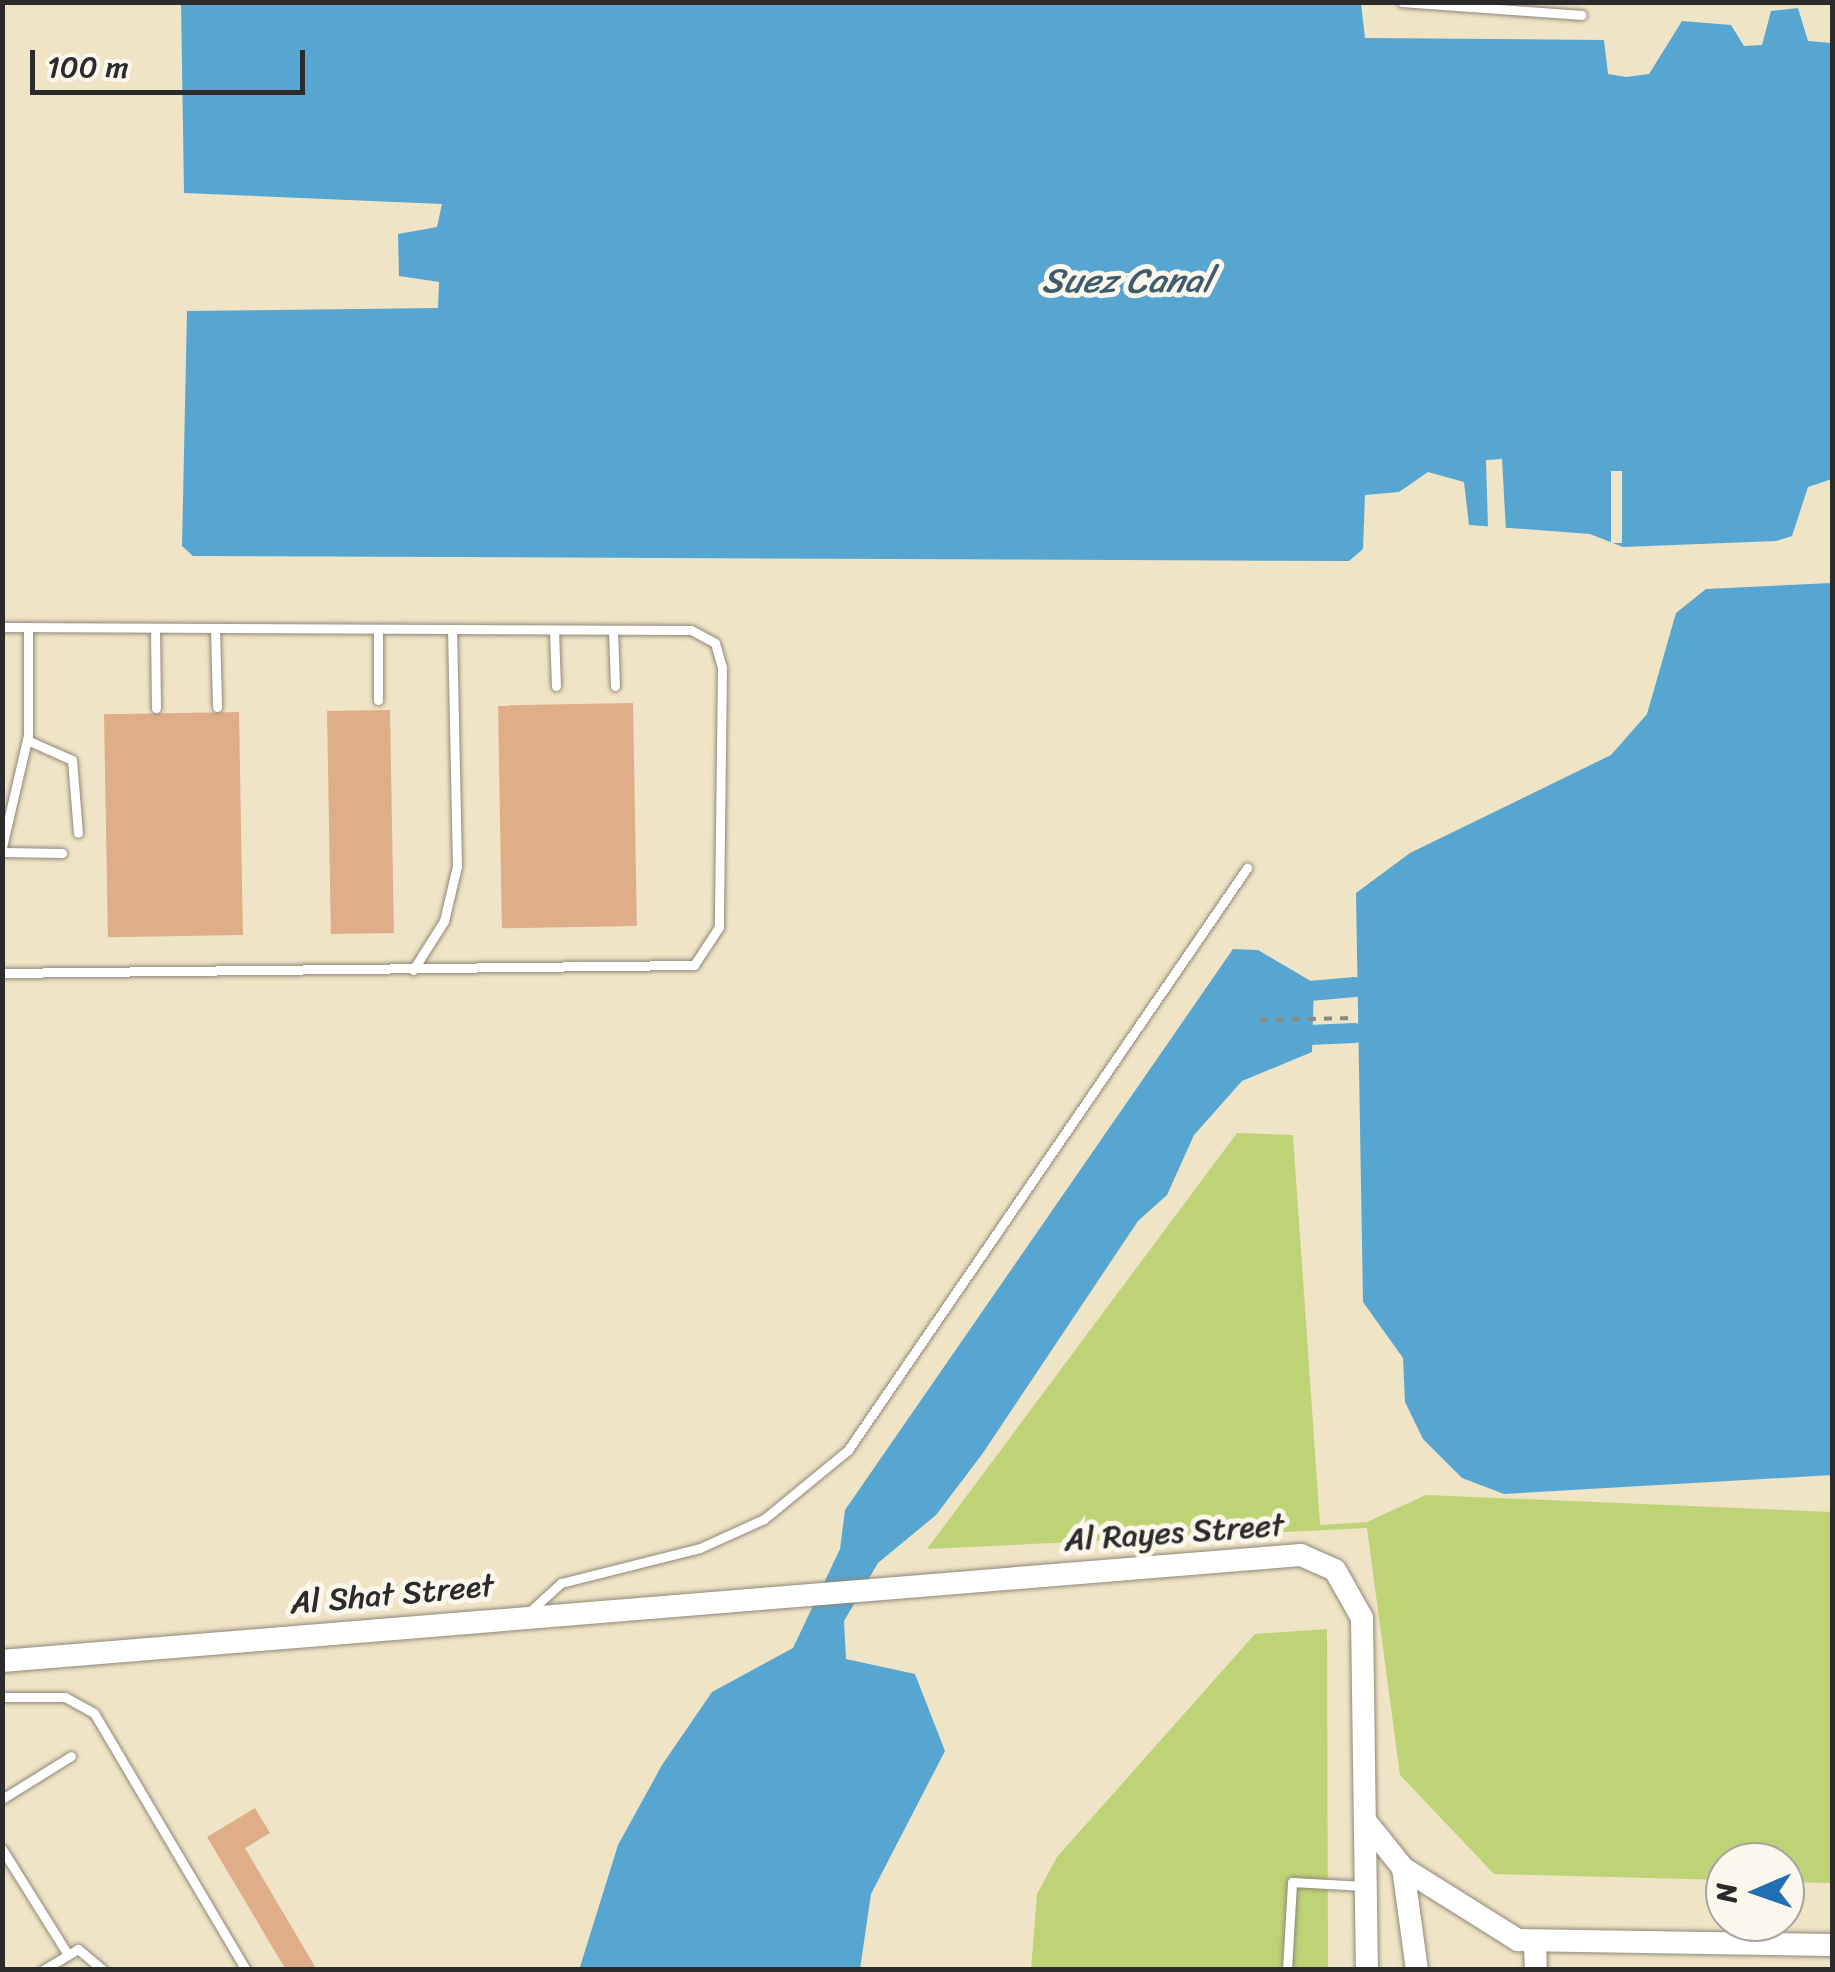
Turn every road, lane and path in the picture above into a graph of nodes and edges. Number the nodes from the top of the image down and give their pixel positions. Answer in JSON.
{"nodes":[{"id":1,"x":1402,"y":2,"type":"edge"},
{"id":2,"x":1443,"y":6,"type":"edge"},
{"id":3,"x":1534,"y":8,"type":"edge"},
{"id":4,"x":1582,"y":15,"type":"dead end"},
{"id":5,"x":2,"y":627,"type":"edge"},
{"id":6,"x":28,"y":628,"type":"junction"},
{"id":7,"x":155,"y":628,"type":"junction"},
{"id":8,"x":216,"y":628,"type":"junction"},
{"id":9,"x":378,"y":629,"type":"junction"},
{"id":10,"x":452,"y":629,"type":"junction"},
{"id":11,"x":554,"y":630,"type":"junction"},
{"id":12,"x":613,"y":630,"type":"junction"},
{"id":13,"x":556,"y":686,"type":"dead end"},
{"id":14,"x":615,"y":686,"type":"dead end"},
{"id":15,"x":378,"y":700,"type":"dead end"},
{"id":16,"x":217,"y":707,"type":"dead end"},
{"id":17,"x":156,"y":708,"type":"dead end"},
{"id":18,"x":27,"y":740,"type":"junction"},
{"id":19,"x":78,"y":834,"type":"dead end"},
{"id":20,"x":2,"y":850,"type":"edge"},
{"id":21,"x":62,"y":854,"type":"dead end"},
{"id":22,"x":1247,"y":868,"type":"dead end"},
{"id":23,"x":413,"y":970,"type":"junction"},
{"id":24,"x":2,"y":973,"type":"edge"},
{"id":25,"x":1355,"y":1018,"type":"dead end"},
{"id":26,"x":1260,"y":1020,"type":"dead end"},
{"id":27,"x":787,"y":1595,"type":"joint"},
{"id":28,"x":525,"y":1616,"type":"junction"},
{"id":29,"x":2,"y":1661,"type":"edge"},
{"id":30,"x":2,"y":1696,"type":"edge"},
{"id":31,"x":71,"y":1756,"type":"dead end"},
{"id":32,"x":2,"y":1799,"type":"edge"},
{"id":33,"x":1366,"y":1822,"type":"junction"},
{"id":34,"x":2,"y":1849,"type":"edge"},
{"id":35,"x":1403,"y":1868,"type":"junction"},
{"id":36,"x":1366,"y":1886,"type":"junction"},
{"id":37,"x":1536,"y":1944,"type":"junction"},
{"id":38,"x":1832,"y":1945,"type":"edge"},
{"id":39,"x":67,"y":1953,"type":"junction"},
{"id":40,"x":43,"y":1970,"type":"edge"},
{"id":41,"x":103,"y":1970,"type":"edge"},
{"id":42,"x":246,"y":1970,"type":"edge"},
{"id":43,"x":1287,"y":1970,"type":"edge"},
{"id":44,"x":1367,"y":1970,"type":"edge"},
{"id":45,"x":1417,"y":1970,"type":"edge"},
{"id":46,"x":1536,"y":1970,"type":"edge"}],
"edges":[{"from":1,"to":2,"type":"lane"},
{"from":2,"to":3,"type":"lane"},
{"from":3,"to":4,"type":"lane"},
{"from":5,"to":6,"type":"lane"},
{"from":6,"to":7,"type":"lane"},
{"from":6,"to":18,"type":"lane"},
{"from":7,"to":8,"type":"lane"},
{"from":7,"to":17,"type":"lane"},
{"from":8,"to":9,"type":"lane"},
{"from":8,"to":16,"type":"lane"},
{"from":9,"to":10,"type":"lane"},
{"from":9,"to":15,"type":"lane"},
{"from":10,"to":11,"type":"lane"},
{"from":10,"to":23,"type":"lane"},
{"from":11,"to":12,"type":"lane"},
{"from":11,"to":13,"type":"lane"},
{"from":12,"to":14,"type":"lane"},
{"from":12,"to":23,"type":"lane"},
{"from":18,"to":19,"type":"lane"},
{"from":18,"to":20,"type":"lane"},
{"from":20,"to":21,"type":"lane"},
{"from":22,"to":28,"type":"lane"},
{"from":23,"to":24,"type":"lane"},
{"from":25,"to":26,"type":"path"},
{"from":27,"to":28,"type":"street","name":"Al Shat Street"},
{"from":27,"to":33,"type":"street","name":"Al Rayes Street"},
{"from":28,"to":29,"type":"street","name":"Al Shat Street"},
{"from":30,"to":42,"type":"lane"},
{"from":31,"to":32,"type":"lane"},
{"from":33,"to":35,"type":"street"},
{"from":33,"to":36,"type":"street","name":"Al Rayes Street"},
{"from":34,"to":39,"type":"lane"},
{"from":35,"to":37,"type":"street"},
{"from":35,"to":45,"type":"street"},
{"from":36,"to":43,"type":"lane"},
{"from":36,"to":44,"type":"street","name":"Al Rayes Street"},
{"from":37,"to":38,"type":"street"},
{"from":37,"to":46,"type":"street"},
{"from":39,"to":40,"type":"lane"},
{"from":39,"to":41,"type":"lane"}]}
